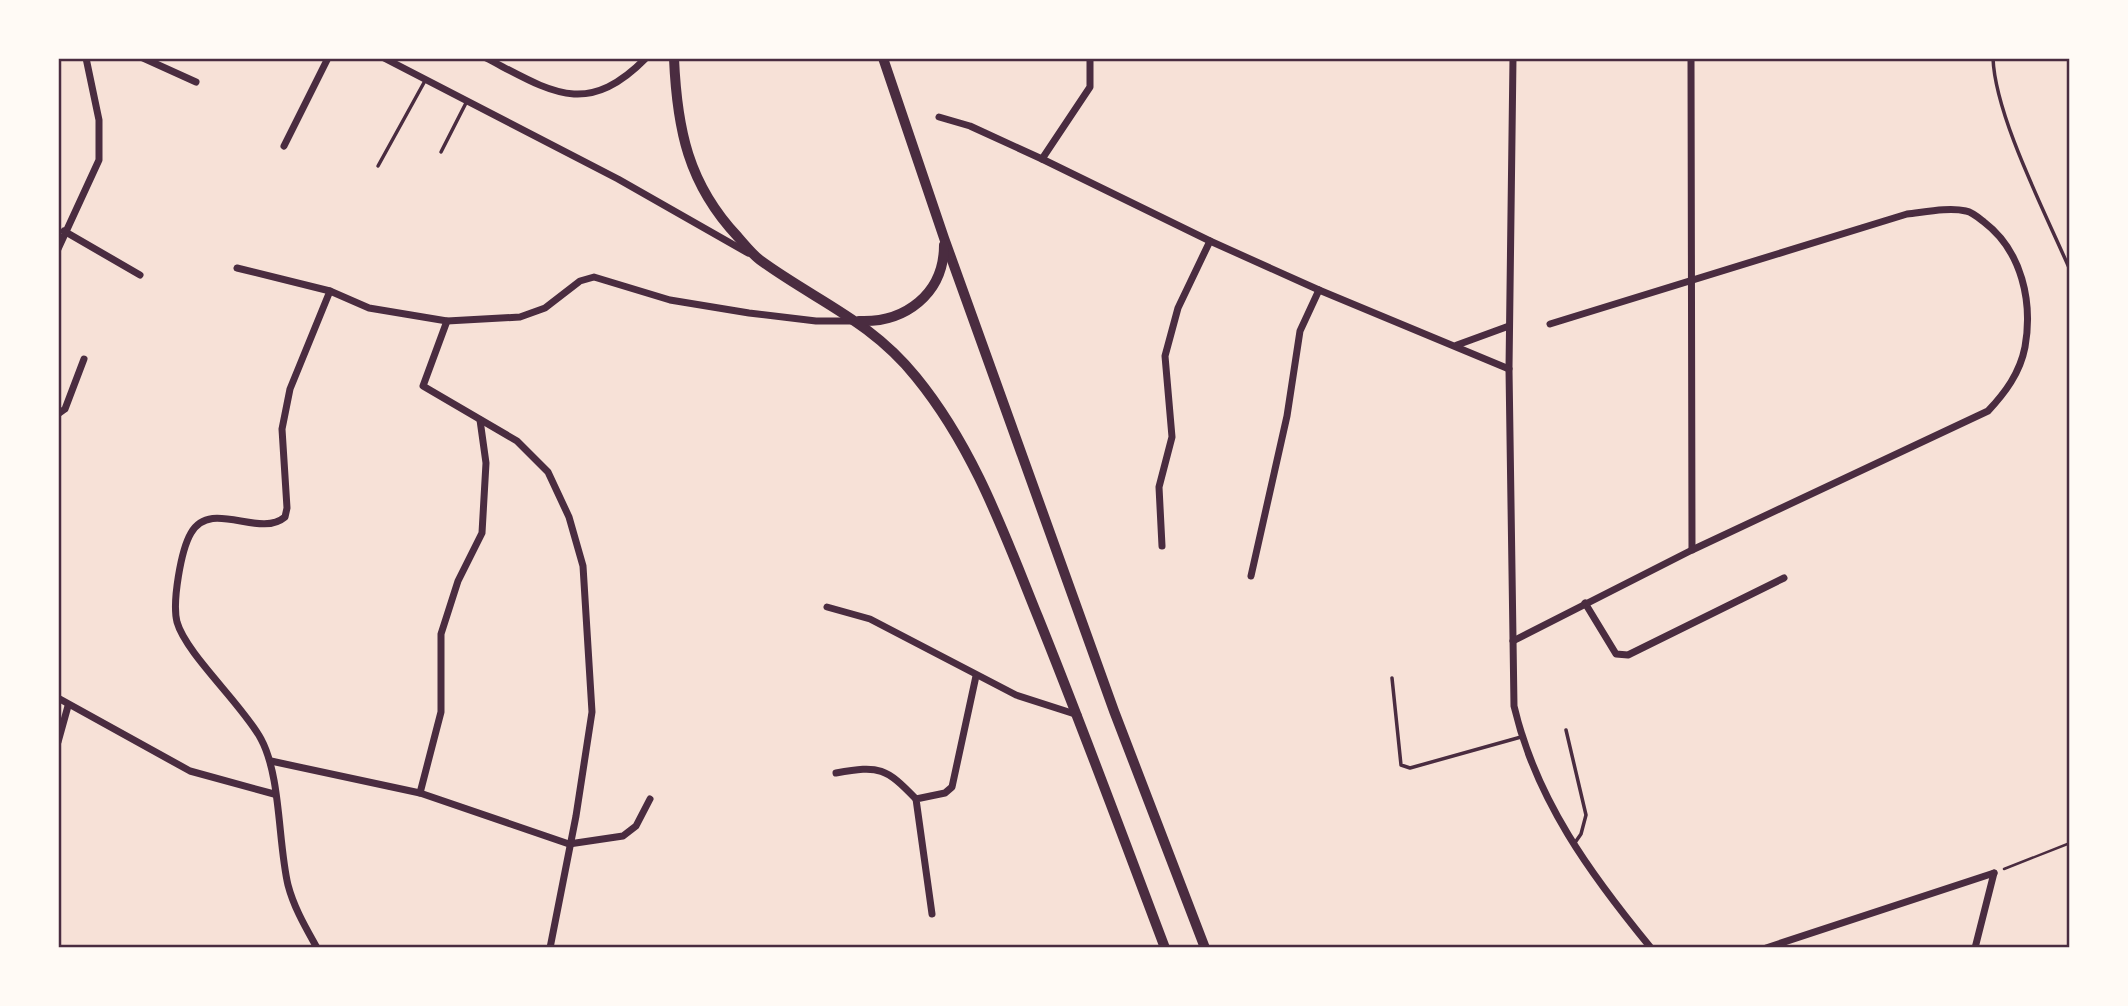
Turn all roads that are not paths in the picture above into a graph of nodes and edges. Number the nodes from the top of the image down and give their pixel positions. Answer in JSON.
{"nodes":[{"id":1,"x":86,"y":58,"type":"edge"},
{"id":2,"x":144,"y":58,"type":"edge"},
{"id":3,"x":328,"y":58,"type":"edge"},
{"id":4,"x":384,"y":58,"type":"edge"},
{"id":5,"x":486,"y":58,"type":"edge"},
{"id":6,"x":646,"y":58,"type":"edge"},
{"id":7,"x":674,"y":58,"type":"edge"},
{"id":8,"x":883,"y":58,"type":"edge"},
{"id":9,"x":1090,"y":58,"type":"edge"},
{"id":10,"x":1513,"y":58,"type":"edge"},
{"id":11,"x":1692,"y":58,"type":"edge"},
{"id":12,"x":1993,"y":58,"type":"edge"},
{"id":13,"x":426,"y":79,"type":"junction"},
{"id":14,"x":196,"y":82,"type":"dead end"},
{"id":15,"x":467,"y":100,"type":"junction"},
{"id":16,"x":939,"y":117,"type":"dead end"},
{"id":17,"x":284,"y":146,"type":"dead end"},
{"id":18,"x":441,"y":152,"type":"dead end"},
{"id":19,"x":1042,"y":159,"type":"junction"},
{"id":20,"x":378,"y":166,"type":"dead end"},
{"id":21,"x":64,"y":231,"type":"junction"},
{"id":22,"x":944,"y":238,"type":"junction"},
{"id":23,"x":1210,"y":241,"type":"junction"},
{"id":24,"x":58,"y":249,"type":"edge"},
{"id":25,"x":758,"y":259,"type":"junction"},
{"id":26,"x":237,"y":268,"type":"dead end"},
{"id":27,"x":2070,"y":270,"type":"edge"},
{"id":28,"x":140,"y":275,"type":"dead end"},
{"id":29,"x":1692,"y":281,"type":"junction"},
{"id":30,"x":1319,"y":290,"type":"junction"},
{"id":31,"x":330,"y":291,"type":"junction"},
{"id":32,"x":447,"y":321,"type":"junction"},
{"id":33,"x":859,"y":321,"type":"junction"},
{"id":34,"x":1550,"y":324,"type":"dead end"},
{"id":35,"x":1509,"y":326,"type":"junction"},
{"id":36,"x":1456,"y":345,"type":"junction"},
{"id":37,"x":84,"y":359,"type":"dead end"},
{"id":38,"x":1509,"y":369,"type":"junction"},
{"id":39,"x":58,"y":414,"type":"edge"},
{"id":40,"x":480,"y":420,"type":"junction"},
{"id":41,"x":1162,"y":546,"type":"dead end"},
{"id":42,"x":1692,"y":550,"type":"junction"},
{"id":43,"x":1251,"y":576,"type":"dead end"},
{"id":44,"x":1784,"y":578,"type":"dead end"},
{"id":45,"x":1585,"y":603,"type":"junction"},
{"id":46,"x":827,"y":607,"type":"dead end"},
{"id":47,"x":1513,"y":641,"type":"junction"},
{"id":48,"x":976,"y":676,"type":"junction"},
{"id":49,"x":1392,"y":678,"type":"dead end"},
{"id":50,"x":58,"y":698,"type":"edge"},
{"id":51,"x":68,"y":706,"type":"junction"},
{"id":52,"x":1077,"y":715,"type":"junction"},
{"id":53,"x":1566,"y":730,"type":"dead end"},
{"id":54,"x":1521,"y":737,"type":"junction"},
{"id":55,"x":58,"y":742,"type":"edge"},
{"id":56,"x":271,"y":761,"type":"junction"},
{"id":57,"x":836,"y":773,"type":"dead end"},
{"id":58,"x":420,"y":793,"type":"junction"},
{"id":59,"x":274,"y":794,"type":"junction"},
{"id":60,"x":650,"y":799,"type":"dead end"},
{"id":61,"x":916,"y":799,"type":"junction"},
{"id":62,"x":569,"y":844,"type":"junction"},
{"id":63,"x":1573,"y":846,"type":"junction"},
{"id":64,"x":932,"y":914,"type":"dead end"},
{"id":65,"x":317,"y":948,"type":"edge"},
{"id":66,"x":550,"y":948,"type":"edge"},
{"id":67,"x":1165,"y":948,"type":"edge"},
{"id":68,"x":1205,"y":948,"type":"edge"},
{"id":69,"x":1651,"y":948,"type":"edge"},
{"id":70,"x":1766,"y":948,"type":"edge"},
{"id":71,"x":1975,"y":948,"type":"edge"}],
"edges":[{"from":1,"to":21,"type":"street"},
{"from":2,"to":14,"type":"street"},
{"from":3,"to":17,"type":"street"},
{"from":4,"to":13,"type":"street"},
{"from":5,"to":6,"type":"street"},
{"from":7,"to":25,"type":"main road"},
{"from":8,"to":22,"type":"main road"},
{"from":9,"to":19,"type":"street"},
{"from":10,"to":35,"type":"street"},
{"from":11,"to":29,"type":"street"},
{"from":12,"to":27,"type":"lane"},
{"from":13,"to":15,"type":"street"},
{"from":13,"to":20,"type":"lane"},
{"from":15,"to":18,"type":"lane"},
{"from":15,"to":25,"type":"street"},
{"from":16,"to":19,"type":"street"},
{"from":19,"to":23,"type":"street"},
{"from":21,"to":24,"type":"street"},
{"from":21,"to":28,"type":"street"},
{"from":22,"to":33,"type":"main road"},
{"from":22,"to":68,"type":"main road"},
{"from":23,"to":30,"type":"street"},
{"from":23,"to":41,"type":"street"},
{"from":25,"to":33,"type":"main road"},
{"from":26,"to":31,"type":"street"},
{"from":29,"to":34,"type":"street"},
{"from":29,"to":42,"type":"street"},
{"from":29,"to":42,"type":"street"},
{"from":30,"to":36,"type":"street"},
{"from":30,"to":43,"type":"street"},
{"from":31,"to":32,"type":"street"},
{"from":31,"to":56,"type":"street"},
{"from":32,"to":33,"type":"street"},
{"from":32,"to":40,"type":"street"},
{"from":33,"to":52,"type":"main road"},
{"from":35,"to":36,"type":"street"},
{"from":35,"to":38,"type":"street"},
{"from":36,"to":38,"type":"street"},
{"from":37,"to":39,"type":"street"},
{"from":38,"to":47,"type":"street"},
{"from":40,"to":58,"type":"street"},
{"from":40,"to":62,"type":"street"},
{"from":42,"to":45,"type":"street"},
{"from":44,"to":45,"type":"street"},
{"from":45,"to":47,"type":"street"},
{"from":46,"to":48,"type":"street"},
{"from":47,"to":54,"type":"street"},
{"from":48,"to":52,"type":"street"},
{"from":48,"to":61,"type":"street"},
{"from":49,"to":54,"type":"lane"},
{"from":50,"to":51,"type":"street"},
{"from":51,"to":55,"type":"street"},
{"from":51,"to":59,"type":"street"},
{"from":52,"to":67,"type":"main road"},
{"from":53,"to":63,"type":"lane"},
{"from":54,"to":63,"type":"street"},
{"from":56,"to":58,"type":"street"},
{"from":56,"to":59,"type":"street"},
{"from":57,"to":61,"type":"street"},
{"from":58,"to":62,"type":"street"},
{"from":59,"to":65,"type":"street"},
{"from":60,"to":62,"type":"street"},
{"from":61,"to":64,"type":"street"},
{"from":62,"to":66,"type":"street"},
{"from":63,"to":69,"type":"street"},
{"from":70,"to":71,"type":"street"}]}
